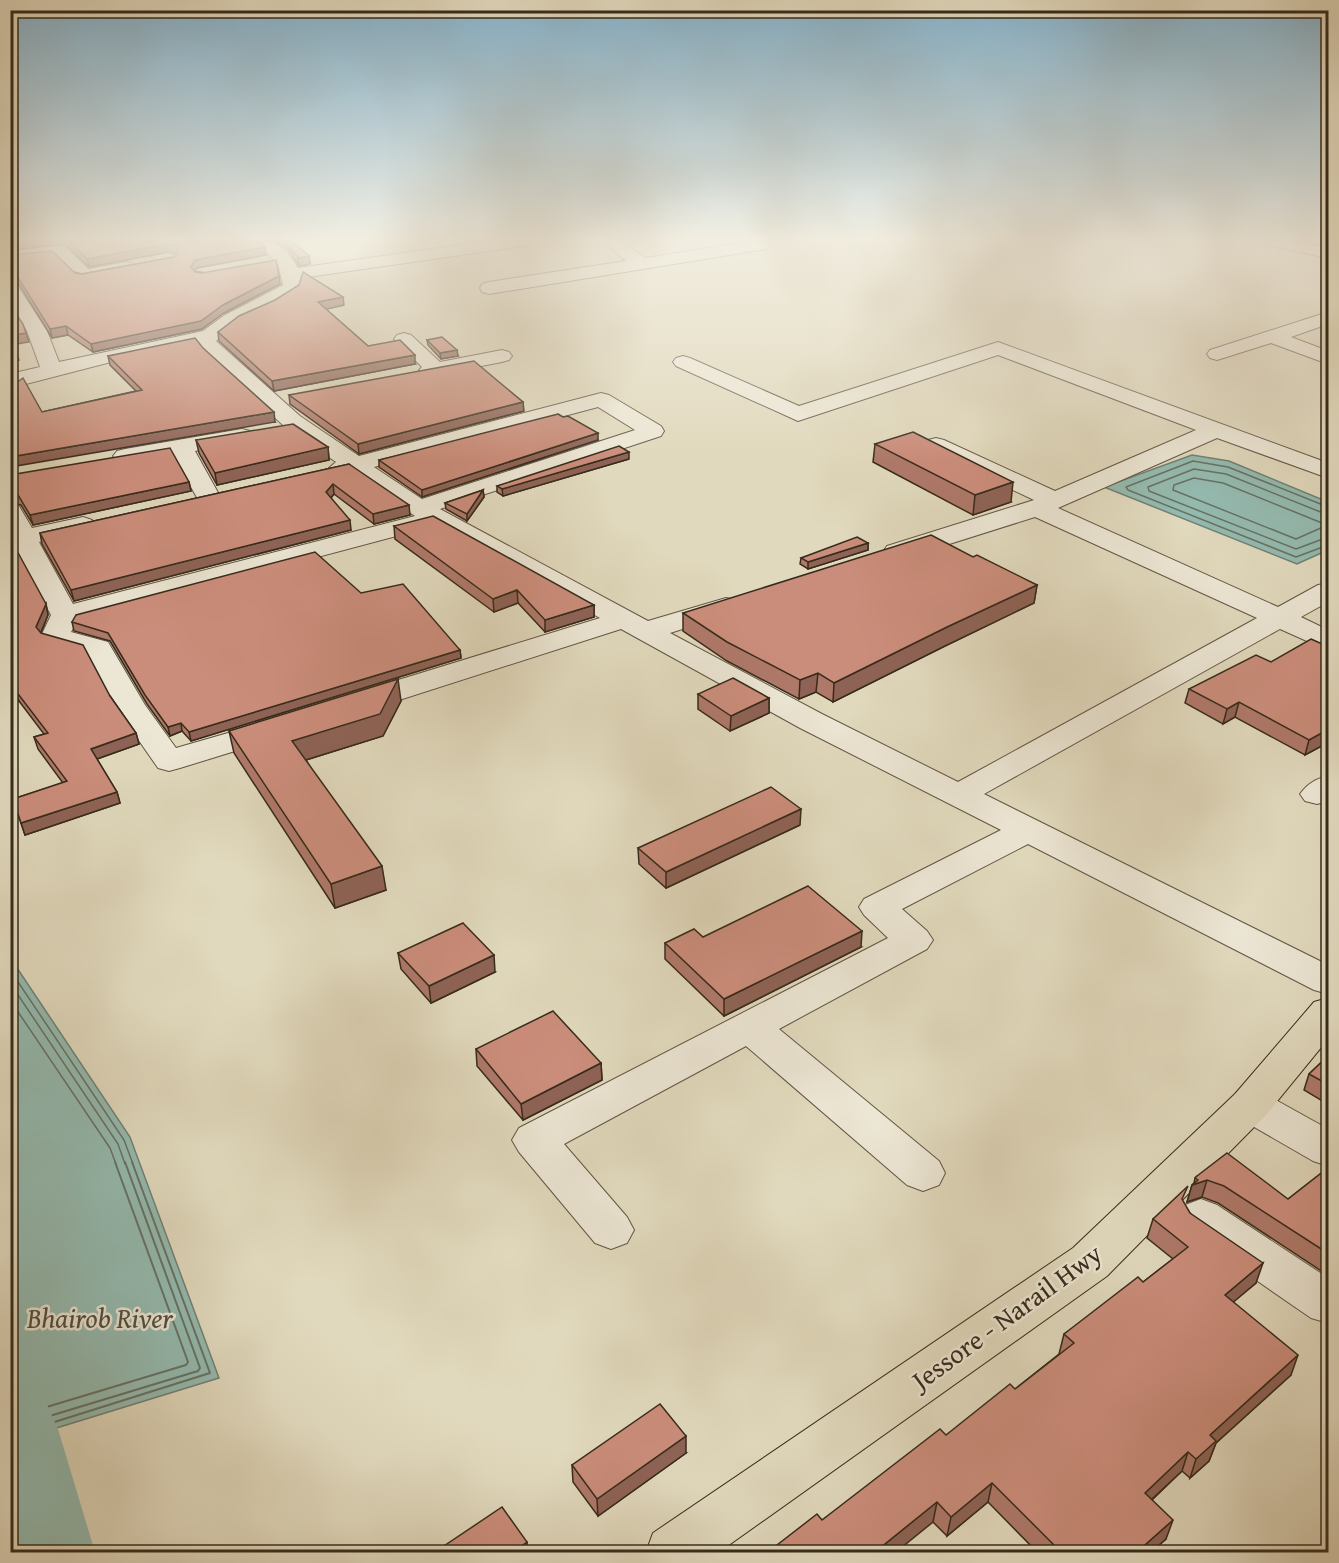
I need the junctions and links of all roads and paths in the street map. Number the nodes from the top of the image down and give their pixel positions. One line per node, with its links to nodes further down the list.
1 (26, 314): 11 (street)
2 (243, 314): 4 (street)
3 (1329, 318): 5 (street)
4 (210, 336): 14 (street); 15 (street)
5 (1271, 336): 7 (street); 9 (street)
6 (404, 339): 12 (street)
7 (1217, 354)
8 (502, 356): 12 (street)
9 (1329, 358)
10 (683, 362): 16 (street)
11 (51, 367)
12 (436, 369): 13 (street)
13 (414, 373)
14 (12, 382)
15 (300, 426): 19 (street); 20 (street)
16 (1215, 430): 21 (street); 24 (street)
17 (913, 434): 24 (street)
18 (183, 451): 23 (street)
19 (103, 460)
20 (356, 464): 22 (street); 26 (street); 26 (street)
21 (1329, 471)
22 (322, 472)
23 (208, 498)
24 (1046, 504): 29 (street); 33 (street)
25 (10, 512): 28 (street)
26 (428, 513): 32 (street); 35 (street)
27 (105, 520): 28 (street)
28 (24, 538): 32 (street)
29 (869, 561)
30 (1329, 591): 33 (street)
31 (746, 600): 35 (street)
32 (65, 615): 38 (street)
33 (1280, 618): 36 (street); 39 (street)
34 (616, 622): 37 (street)
35 (646, 631): 39 (street)
36 (1329, 640)
37 (329, 711)
38 (295, 722)
39 (958, 795): 40 (street)
40 (1028, 830): 41 (street); 43 (street)
41 (1329, 981)
42 (1329, 1012): 44 (highway, Jessore - Narail Hwy)
43 (749, 1026): 46 (street); 48 (street)
44 (1250, 1105): 45 (street); 50 (highway, Jessore - Narail Hwy)
45 (1329, 1149)
46 (923, 1173)
47 (1201, 1218): 49 (street)
48 (611, 1230)
49 (1329, 1303)
50 (673, 1552)

